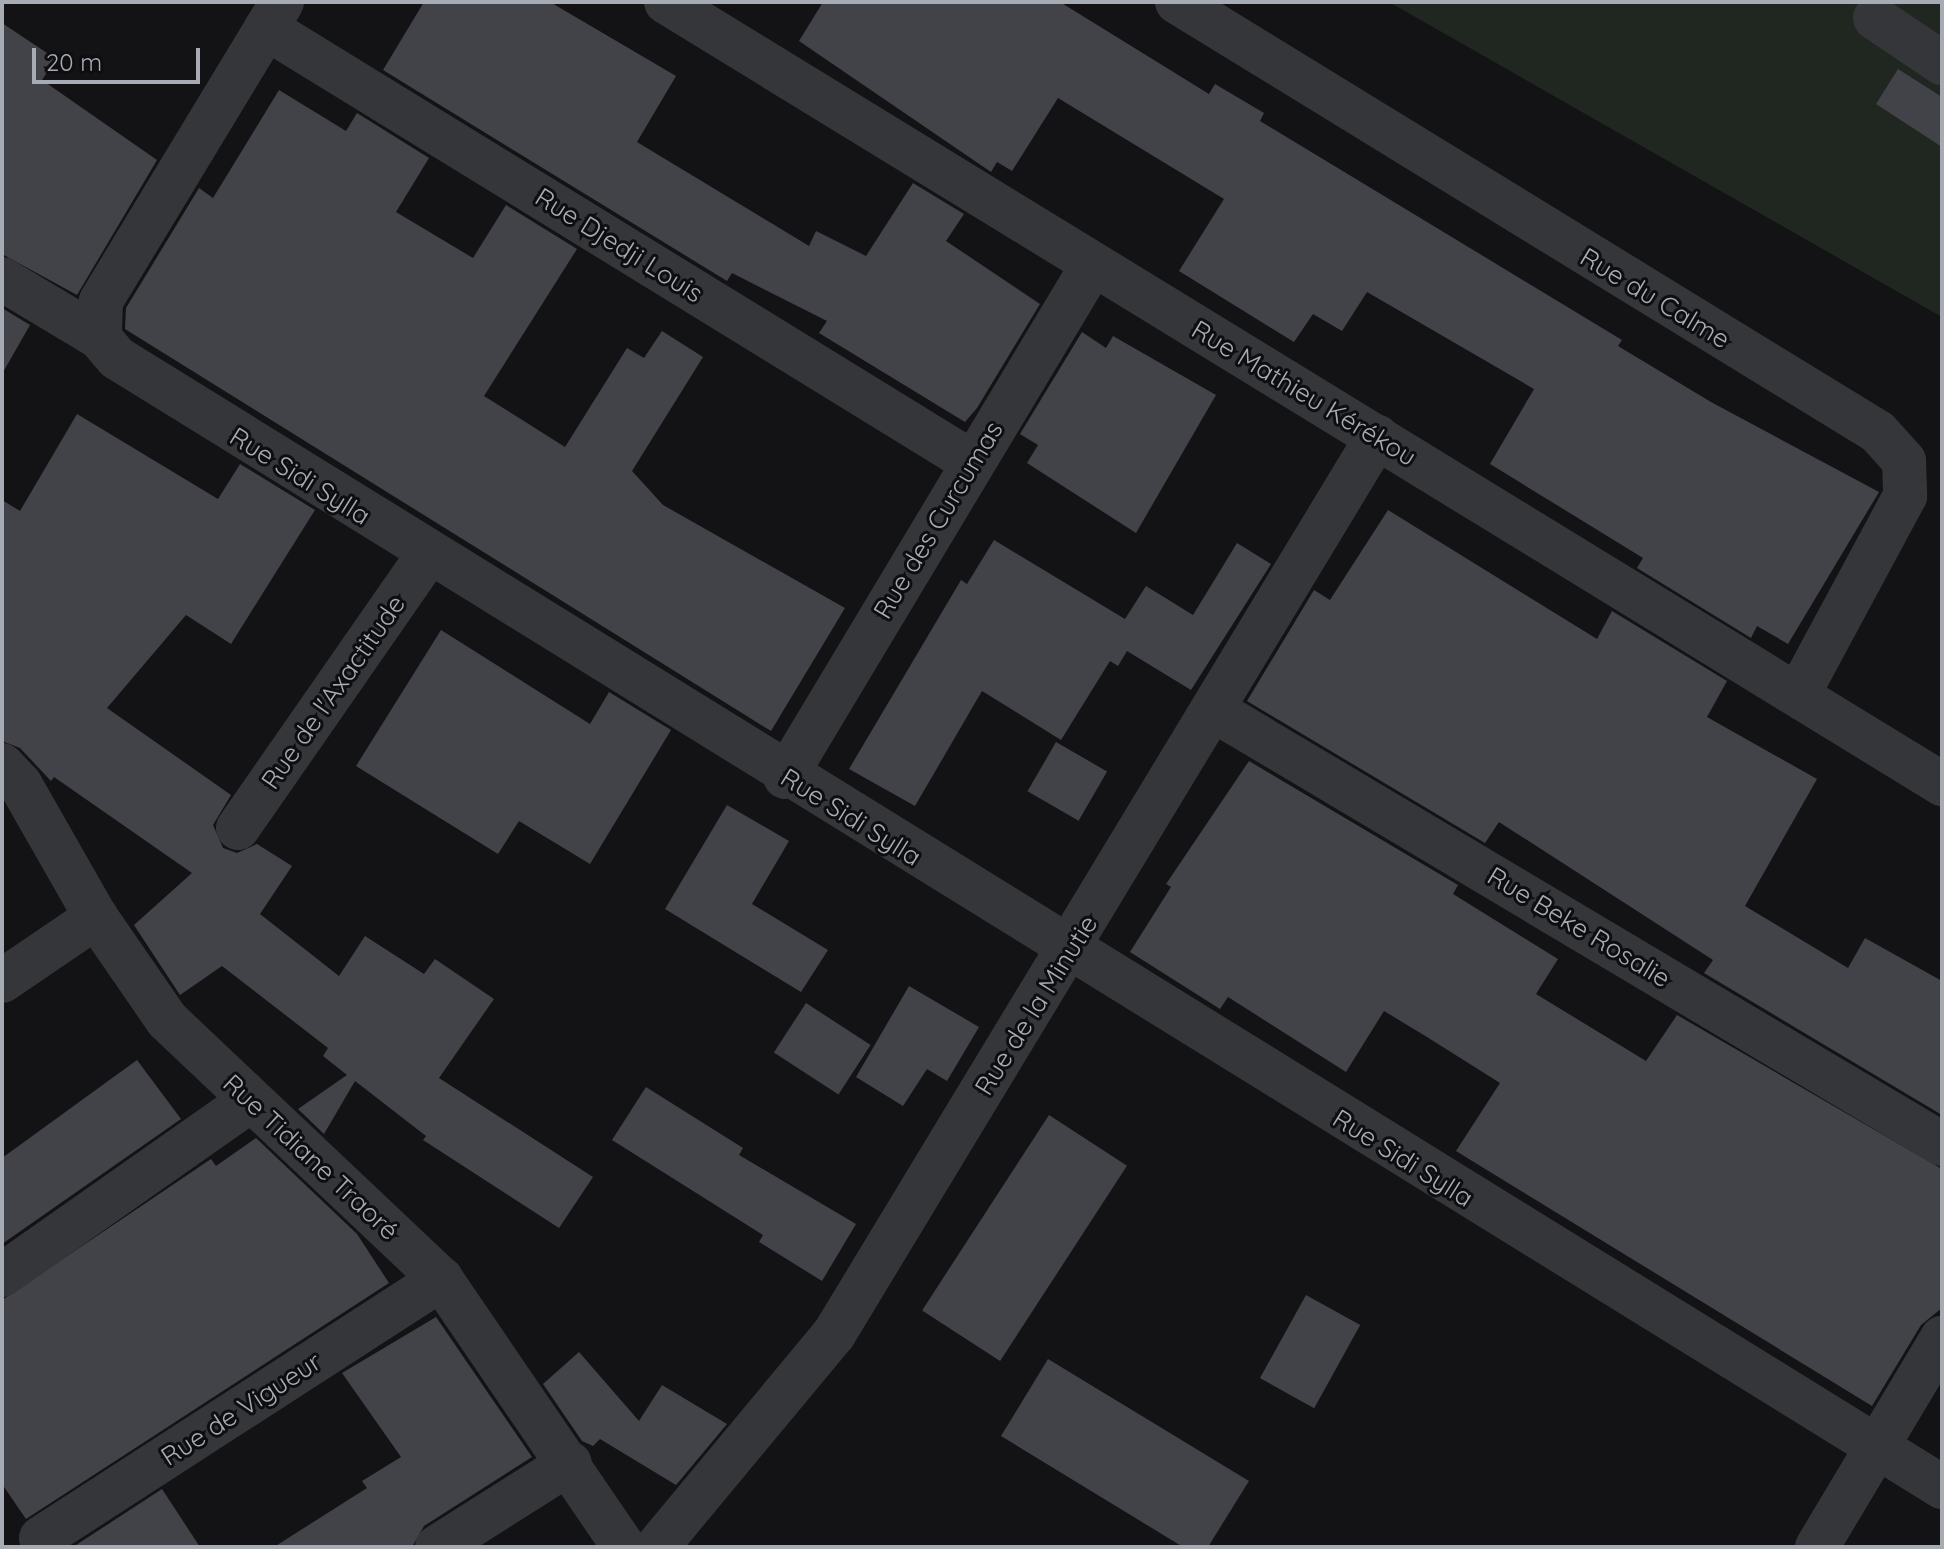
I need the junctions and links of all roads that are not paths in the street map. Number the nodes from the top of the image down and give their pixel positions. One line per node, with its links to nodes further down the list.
1 (666, 2): 6 (street, Rue Mathieu Kérékou)
2 (1177, 2): 12 (street, Rue du Calme)
3 (274, 15): 8 (street); 10 (street, Rue Djedji Louis)
4 (1875, 18): 5 (street)
5 (1942, 63)
6 (1093, 264): 9 (street, Rue Mathieu Kérékou); 10 (street, Rue des Curcumas)
7 (2, 279): 8 (street, Rue Sidi Sylla)
8 (100, 338): 11 (street, Rue Sidi Sylla)
9 (1377, 437): 12 (street, Rue Mathieu Kérékou); 13 (street, Rue de la Minutie)
10 (972, 462): 15 (street, Rue des Curcumas)
11 (428, 555): 15 (street, Rue Sidi Sylla); 17 (street, Rue de l'Axactitude)
12 (1798, 695): 16 (street, Rue Mathieu Kérékou)
13 (1215, 711): 19 (street, Rue de la Minutie); 22 (street, Rue Beke Rosalie)
14 (2, 765): 18 (street, Rue Tidiane Traoré)
15 (785, 777): 19 (street, Rue Sidi Sylla)
16 (1942, 784)
17 (238, 828)
18 (96, 917): 20 (street); 21 (street, Rue Tidiane Traoré)
19 (1069, 952): 26 (street, Rue Sidi Sylla); 32 (street, Rue de la Minutie)
20 (2, 981)
21 (250, 1101): 23 (street); 24 (street, Rue Tidiane Traoré)
22 (1942, 1144)
23 (2, 1275)
24 (441, 1279): 27 (street, Rue Tidiane Traoré); 29 (street, Rue de Vigueur)
25 (1942, 1338): 26 (street)
26 (1876, 1450): 28 (street, Rue Sidi Sylla); 33 (street)
27 (570, 1463): 30 (street); 31 (street, Rue Tidiane Traoré)
28 (1942, 1487)
29 (41, 1538)
30 (437, 1547)
31 (624, 1547)
32 (657, 1547)
33 (1817, 1547)

